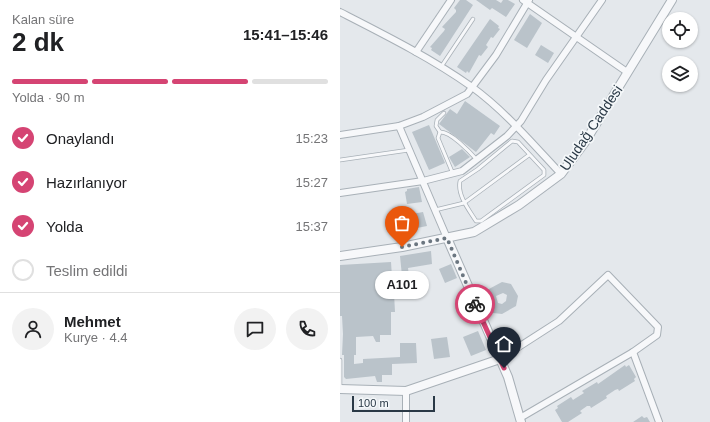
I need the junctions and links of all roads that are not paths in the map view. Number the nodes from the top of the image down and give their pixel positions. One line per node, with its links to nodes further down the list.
1 (452, 0): 8 (street)
2 (602, 0): 7 (street)
3 (672, 0): 10 (street, Uludağ Caddesi)
4 (526, 1): 7 (street); 11 (street)
5 (340, 12): 8 (street)
6 (473, 19): 9 (lane)
7 (576, 36): 10 (street); 14 (street)
8 (416, 52): 9 (street)
9 (441, 68): 11 (street)
10 (627, 72): 22 (street, Uludağ Caddesi)
11 (472, 87): 13 (street); 14 (street)
12 (444, 113): 15 (lane)
13 (399, 126): 16 (street); 17 (street)
14 (516, 126): 20 (street); 22 (street)
15 (440, 132): 20 (lane); 21 (lane)
16 (340, 135)
17 (409, 150): 19 (lane); 23 (street)
18 (529, 154): 25 (lane); 25 (lane); 25 (lane)
19 (340, 160)
20 (477, 160): 21 (street)
21 (453, 174): 23 (street)
22 (562, 174): 27 (street, Uludağ Caddesi)
23 (423, 181): 24 (street); 26 (street)
24 (340, 193)
25 (464, 202): 26 (lane)
26 (435, 210): 27 (street)
27 (447, 238): 28 (street, Uludağ Caddesi); 30 (street)
28 (340, 256)
29 (633, 352): 30 (street); 34 (street); 36 (street)
30 (500, 359): 33 (street); 34 (street)
31 (340, 360): 32 (lane)
32 (340, 389): 33 (street)
33 (406, 391): 35 (street)
34 (520, 420)
35 (406, 422)
36 (659, 422)

